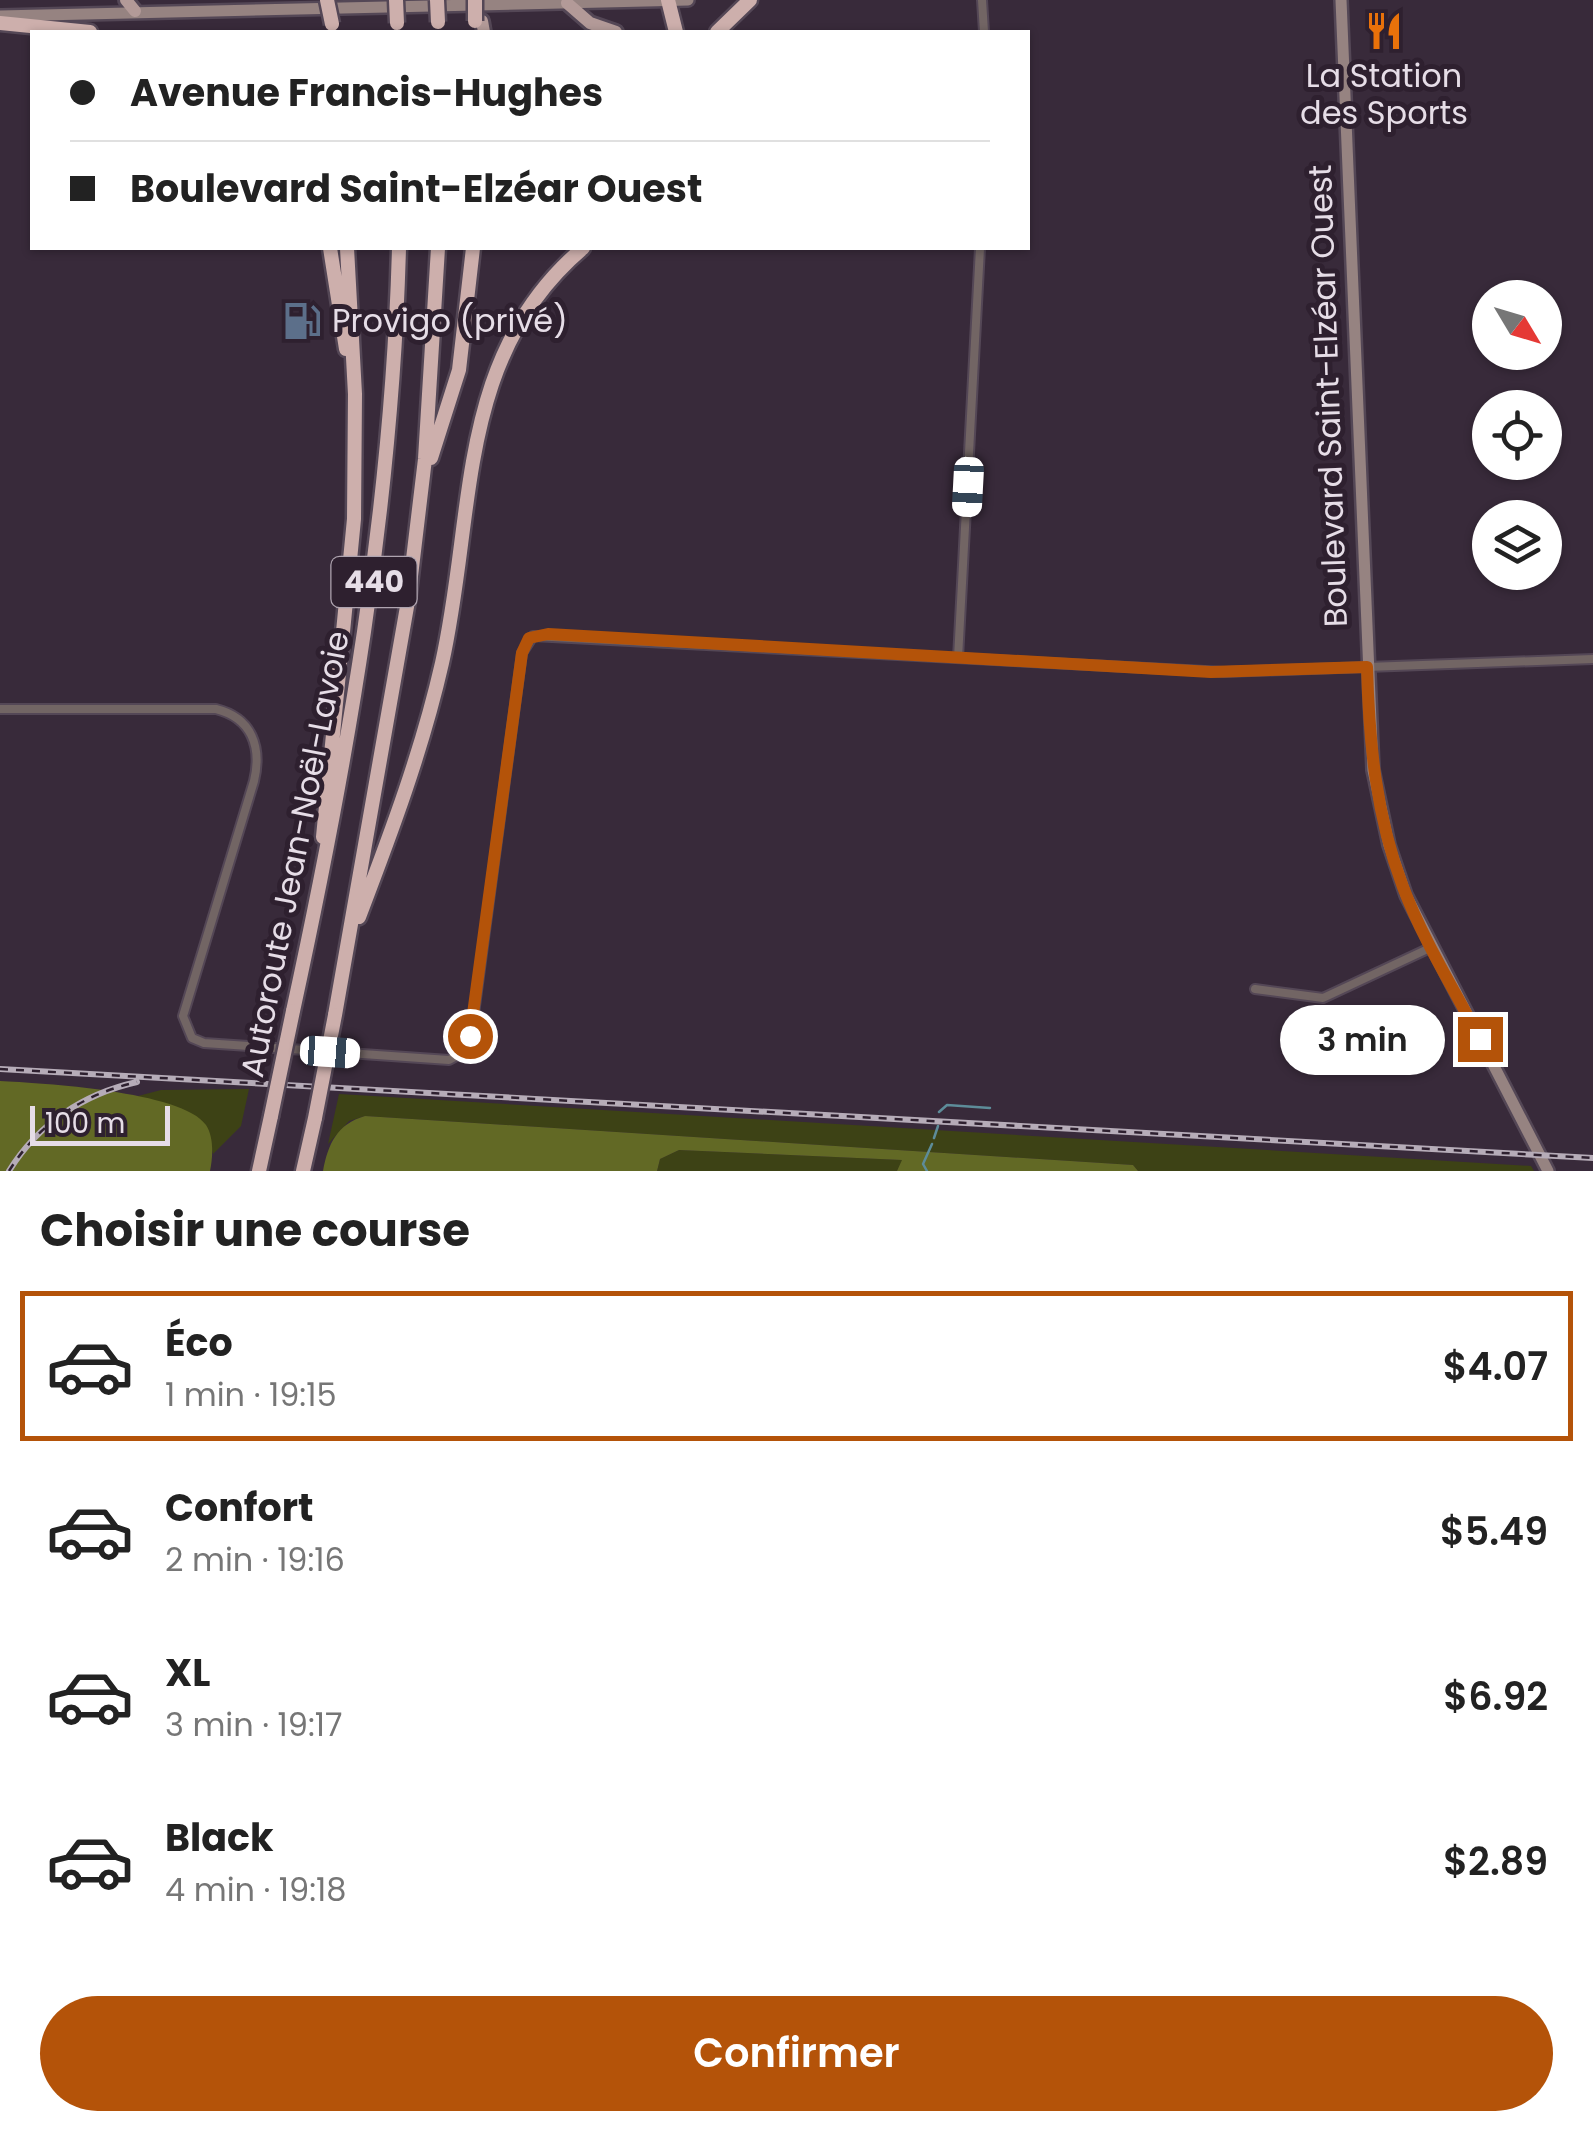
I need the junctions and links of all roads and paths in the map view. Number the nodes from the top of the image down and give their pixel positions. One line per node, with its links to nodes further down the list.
1 (328, 0): 15 (highway, bridge)
2 (396, 0): 16 (highway, bridge)
3 (437, 0): 13 (highway, bridge)
4 (475, 0): 14 (highway, bridge)
5 (668, 0): 6 (street); 10 (street); 19 (highway)
6 (688, 0)
7 (750, 0): 20 (highway)
8 (982, 0): 21 (street)
9 (1341, 0): 33 (street, Boulevard Saint-Elzéar Ouest)
10 (567, 2): 11 (street); 18 (main road)
11 (130, 6): 12 (street)
12 (0, 20): 17 (highway)
13 (438, 27)
14 (479, 27)
15 (332, 28)
16 (397, 28)
17 (75, 30)
18 (610, 30)
19 (676, 30)
20 (719, 30)
21 (984, 30)
22 (330, 250): 29 (highway)
23 (347, 250): 29 (highway)
24 (400, 250): 35 (highway, Autoroute Jean-Noël-Lavoie / 440)
25 (438, 250): 30 (highway, Autoroute Jean-Noël-Lavoie / 440)
26 (473, 250): 30 (highway)
27 (581, 250): 37 (highway)
28 (980, 250): 31 (street)
29 (356, 409): 35 (highway)
30 (422, 487): 37 (highway, Autoroute Jean-Noël-Lavoie / 440)
31 (958, 658): 33 (street); 34 (street)
32 (1593, 659): 33 (street)
33 (1367, 667): 36 (street, Boulevard Saint-Elzéar Ouest)
34 (0, 709)
35 (314, 912): 39 (highway, Autoroute Jean-Noël-Lavoie / 440, bridge)
36 (1432, 946): 38 (street); 41 (street, Boulevard Saint-Elzéar Ouest)
37 (346, 950): 40 (highway, Autoroute Jean-Noël-Lavoie / 440, bridge)
38 (1255, 990)
39 (259, 1171)
40 (303, 1171)
41 (1548, 1171)

